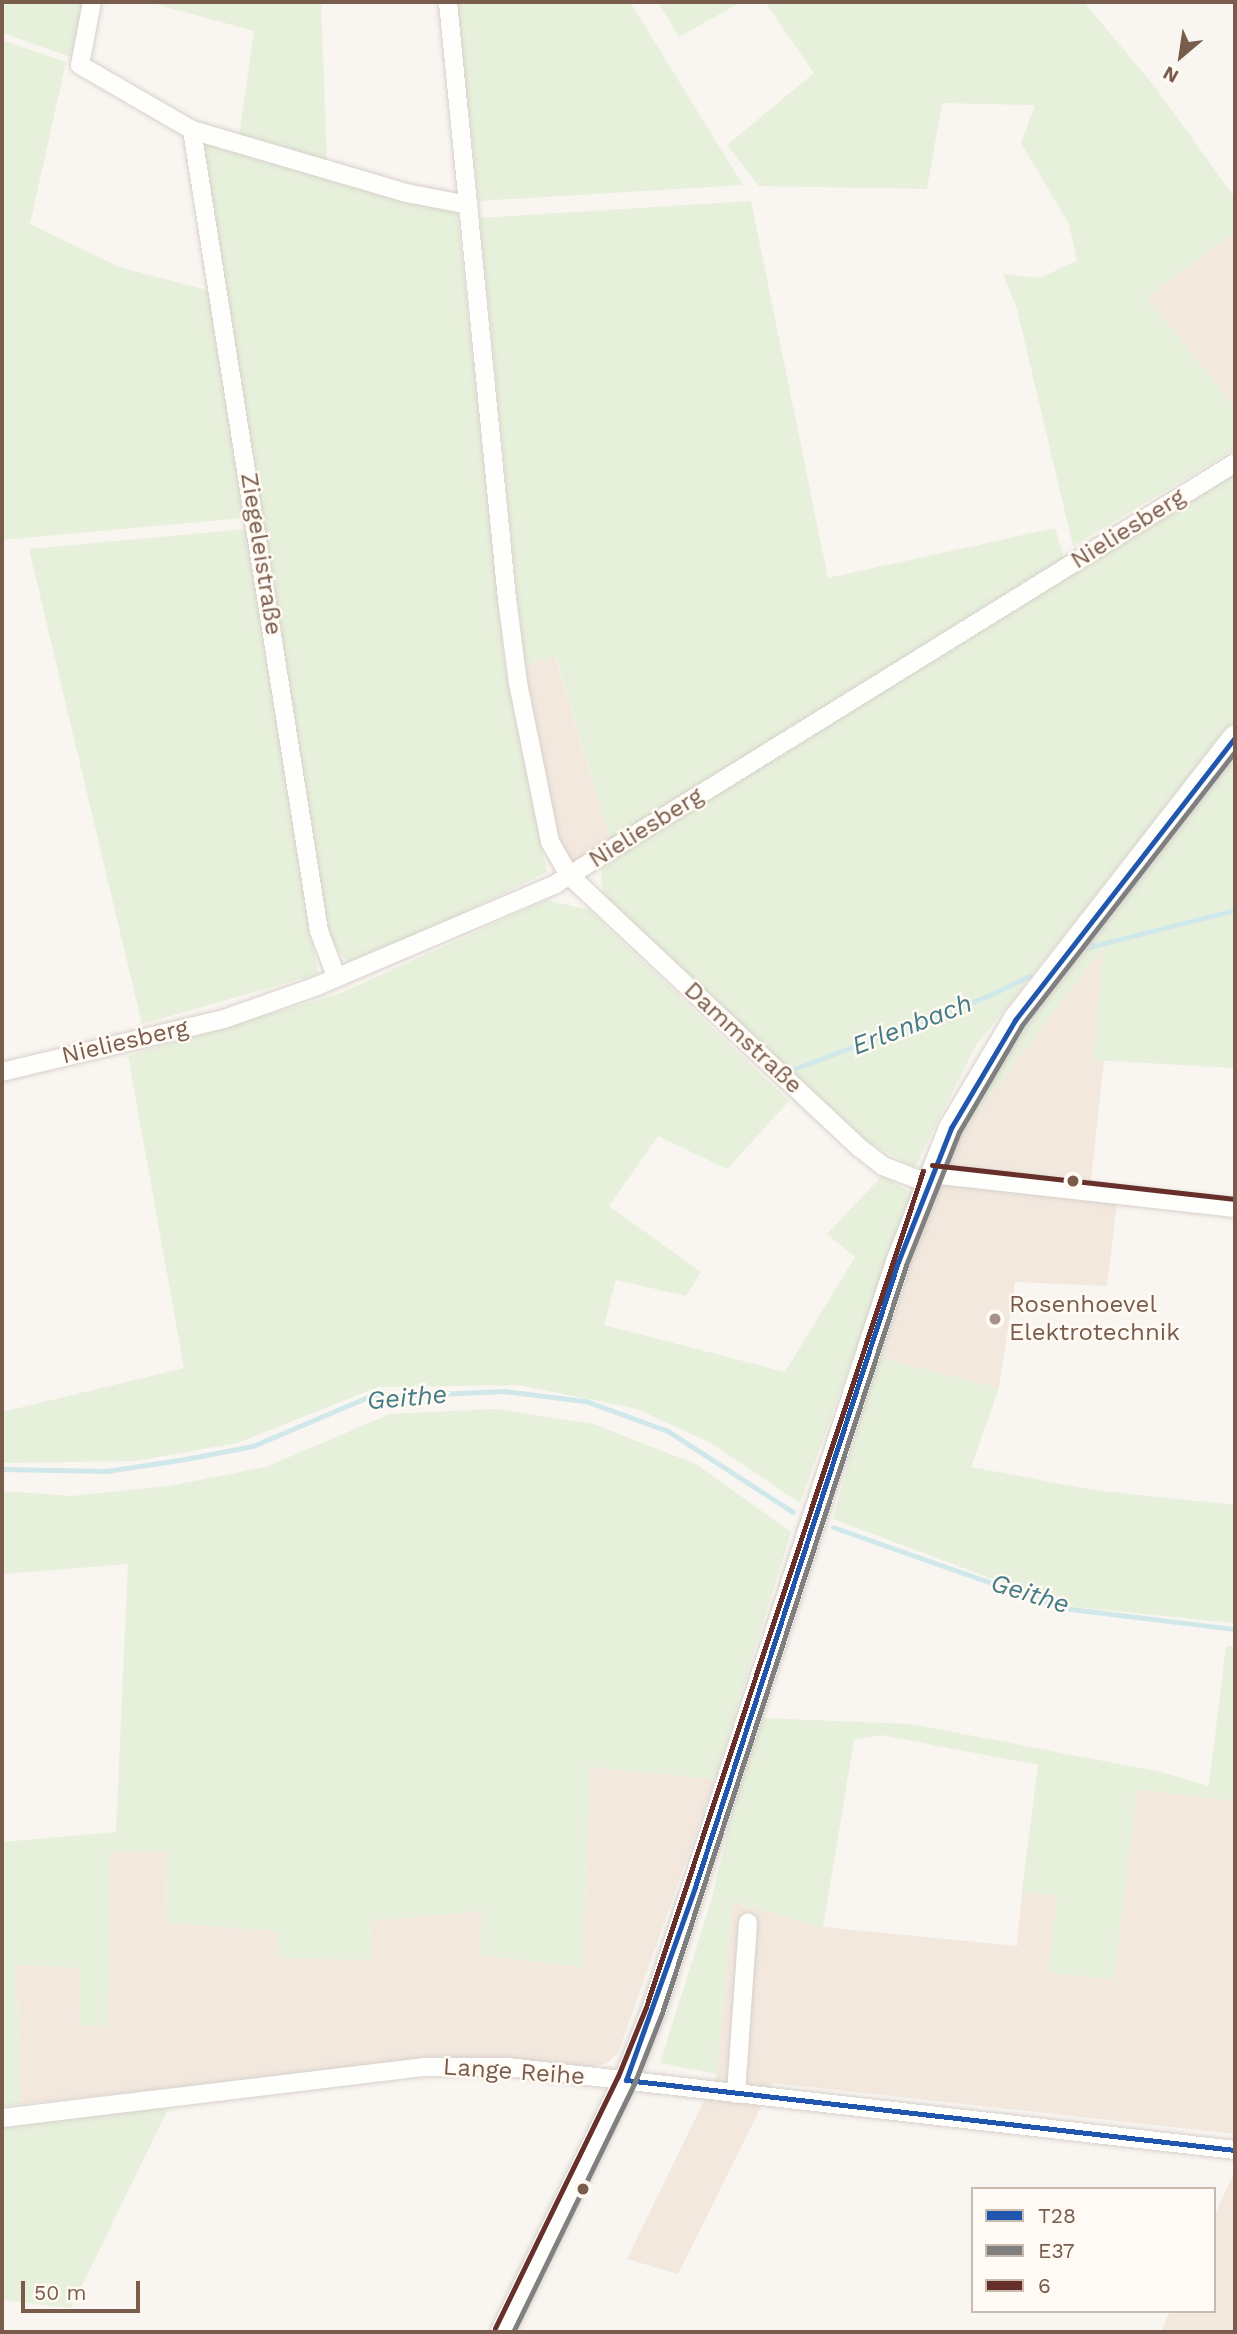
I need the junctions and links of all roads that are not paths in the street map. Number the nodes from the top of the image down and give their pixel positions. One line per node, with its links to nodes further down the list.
1 (92, 2): 3 (street)
2 (449, 2): 4 (street)
3 (192, 130): 4 (street); 8 (street, Ziegeleistraße)
4 (468, 205): 7 (street)
5 (1235, 463): 7 (street, Nieliesberg)
6 (1235, 737): 10 (street)
7 (570, 876): 8 (street, Nieliesberg); 10 (street, Dammstraße)
8 (336, 976): 9 (street, Nieliesberg)
9 (2, 1072)
10 (929, 1179): 11 (street, Dammstraße); 13 (street)
11 (1235, 1208)
12 (748, 1922): 14 (street)
13 (626, 2080): 14 (street, Lange Reihe); 15 (street, Lange Reihe); 17 (street)
14 (736, 2094): 16 (street, Lange Reihe)
15 (2, 2118)
16 (1235, 2150)
17 (503, 2332)

